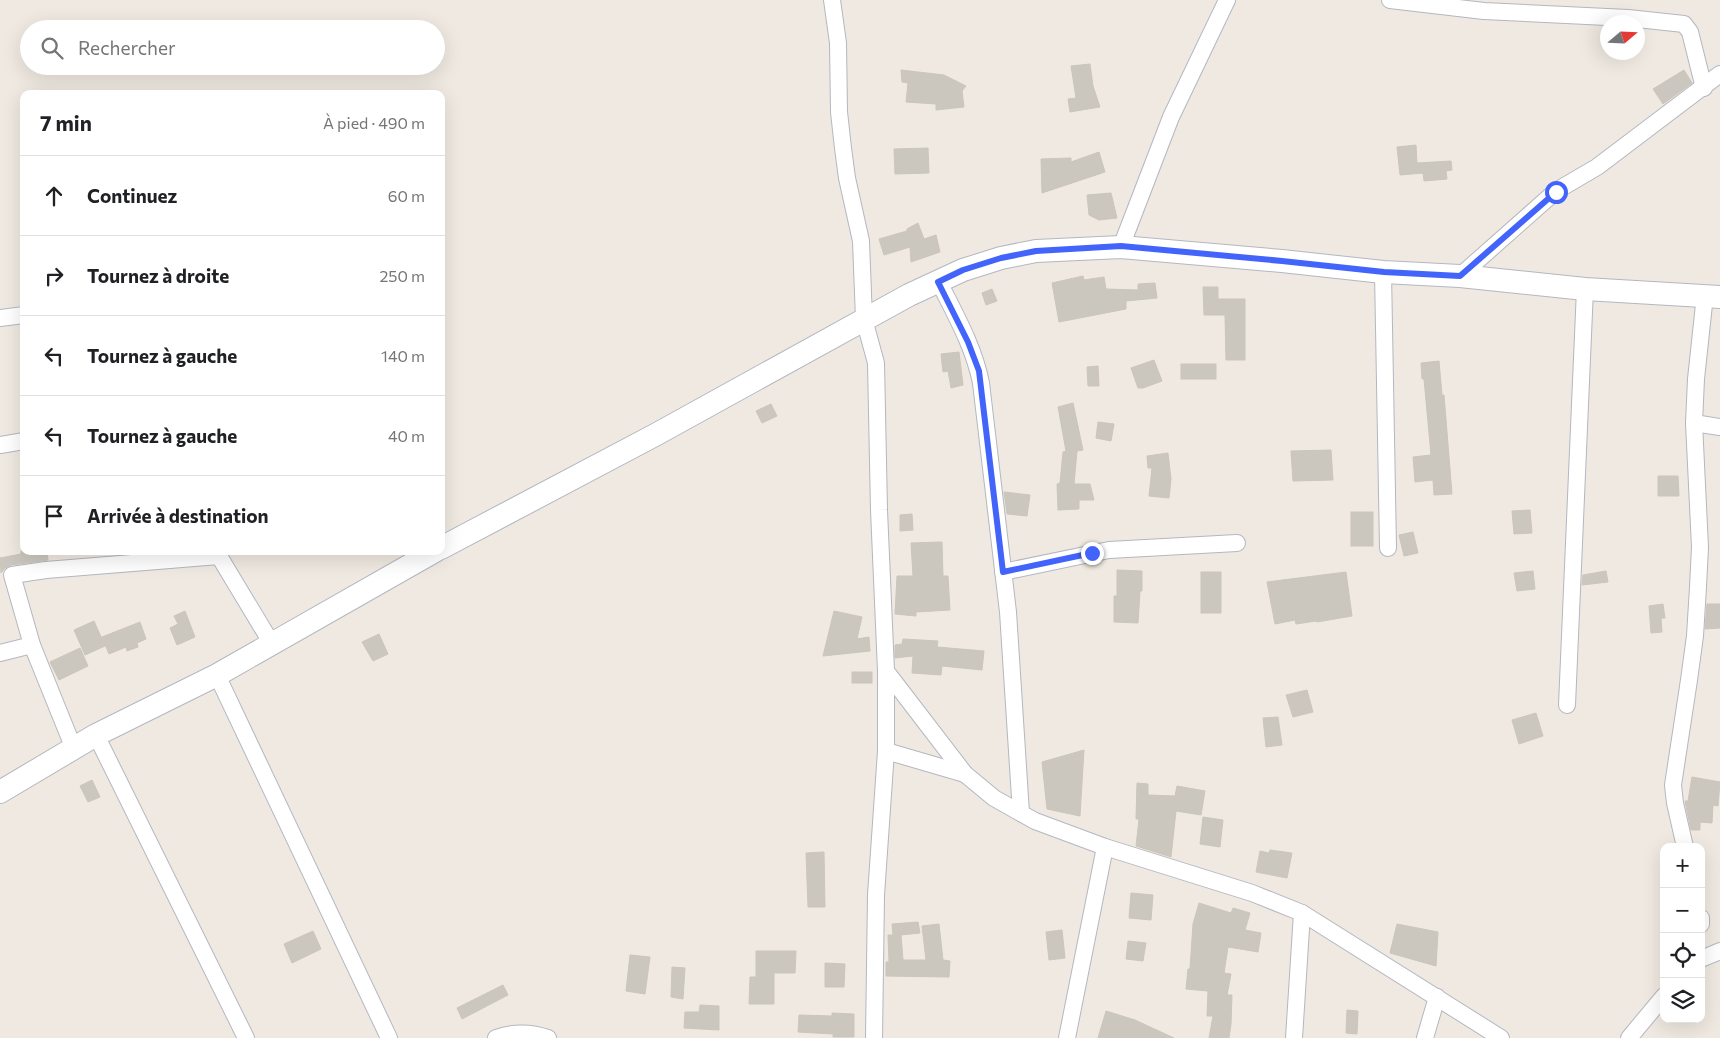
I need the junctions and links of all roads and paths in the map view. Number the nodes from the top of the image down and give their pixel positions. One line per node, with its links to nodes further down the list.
1 (832, 0): 15 (street)
2 (1228, 0): 7 (street)
3 (1390, 0): 4 (street)
4 (1486, 5): 6 (street)
5 (1720, 74): 6 (street)
6 (1704, 88): 9 (street)
7 (1121, 246): 8 (main road); 10 (main road)
8 (1384, 272): 9 (main road); 22 (street)
9 (1460, 276): 11 (main road)
10 (938, 282): 15 (main road); 26 (street)
11 (1585, 289): 12 (main road); 33 (street)
12 (1712, 296): 16 (street)
13 (20, 316): 14 (street)
14 (0, 318)
15 (864, 319): 21 (main road); 31 (street)
16 (1694, 423): 17 (street); 40 (street)
17 (1720, 427)
18 (20, 442): 19 (street)
19 (0, 445)
20 (1237, 543): 26 (street)
21 (445, 546)
22 (1388, 548)
23 (207, 555): 27 (street)
24 (219, 555): 28 (street)
25 (428, 555): 28 (main road)
26 (1003, 572): 39 (street)
27 (6, 576): 29 (street)
28 (272, 644): 32 (main road)
29 (32, 645): 30 (street); 35 (street)
30 (0, 653)
31 (886, 671): 36 (street); 37 (street)
32 (217, 675): 34 (main road); 49 (street)
33 (1567, 704)
34 (96, 735): 35 (main road); 48 (street)
35 (74, 748): 38 (main road)
36 (886, 750): 37 (street); 52 (street)
37 (965, 774): 39 (street)
38 (0, 792)
39 (1021, 814): 41 (street)
40 (1684, 843)
41 (1105, 847): 42 (street); 53 (street)
42 (1302, 913): 45 (street); 54 (street)
43 (1720, 951): 44 (street)
44 (1705, 957)
45 (1437, 997): 55 (street); 56 (street)
46 (1660, 1001): 57 (street)
47 (513, 1036): 50 (street); 51 (street)
48 (246, 1038)
49 (389, 1038)
50 (496, 1038)
51 (548, 1038)
52 (874, 1038)
53 (1067, 1038)
54 (1294, 1038)
55 (1425, 1038)
56 (1501, 1038)
57 (1630, 1038)

